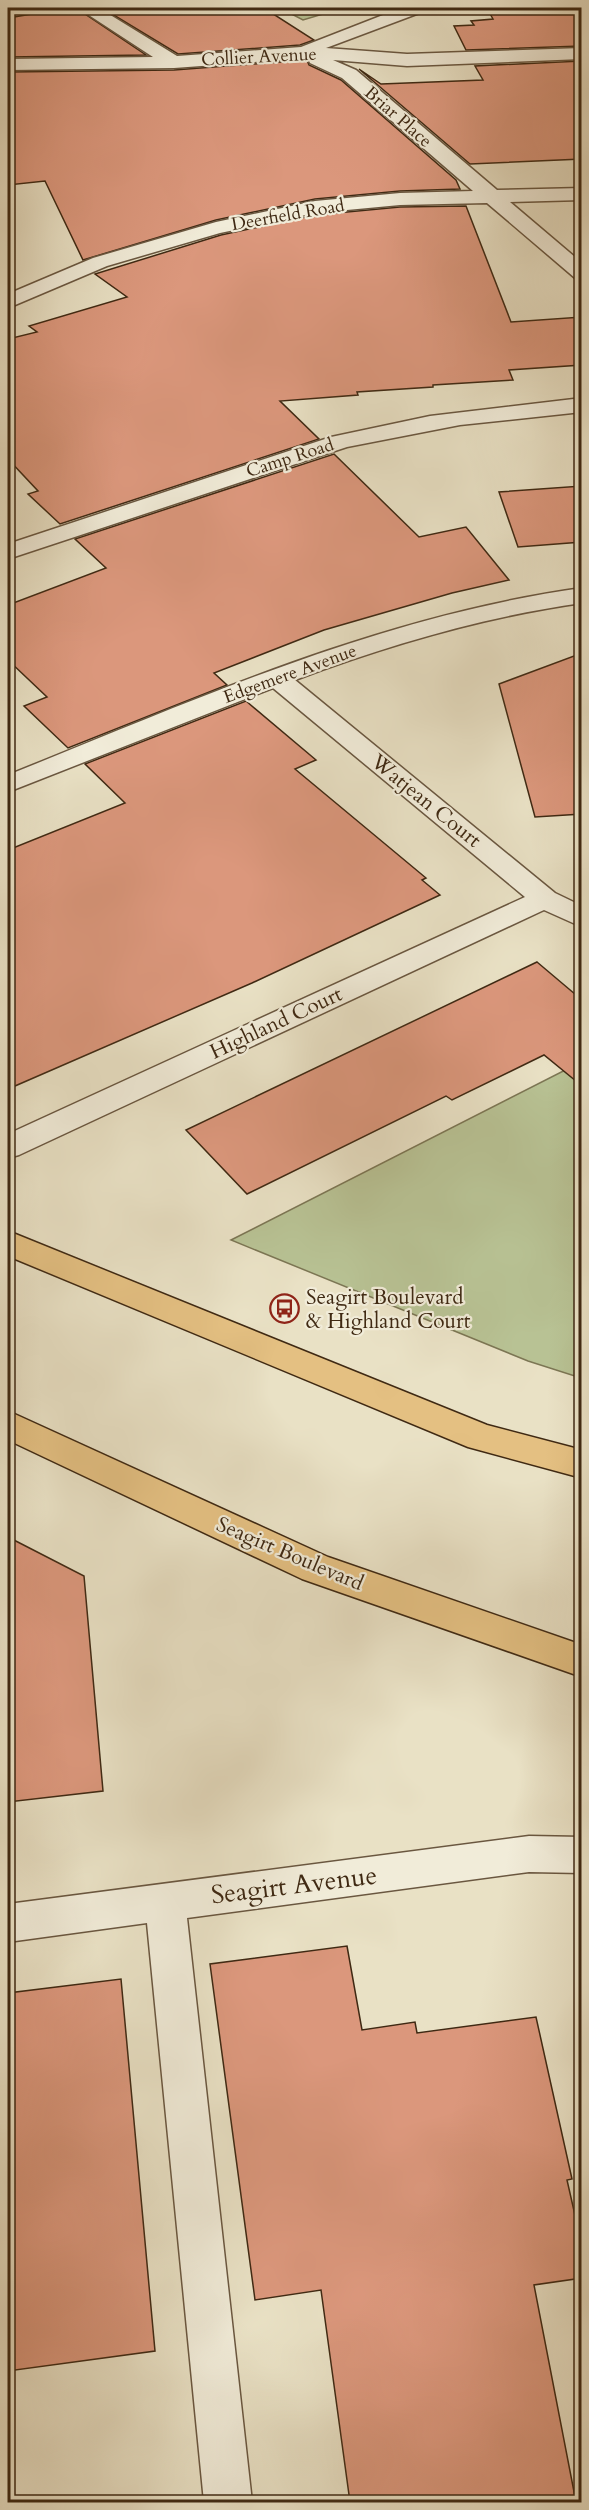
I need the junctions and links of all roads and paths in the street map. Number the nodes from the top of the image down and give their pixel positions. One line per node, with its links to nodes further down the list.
1 (87, 8): 5 (street)
2 (416, 8): 3 (street)
3 (301, 52): 4 (street, Collier Avenue); 5 (street, Collier Avenue); 8 (street, Briar Place)
4 (582, 53)
5 (174, 62): 6 (street, Collier Avenue)
6 (8, 65)
7 (582, 194): 8 (street, Deerfield Road)
8 (492, 197): 9 (street, Briar Place); 10 (street, Deerfield Road)
9 (582, 274)
10 (8, 302)
11 (582, 405): 12 (street, Camp Road)
12 (8, 552)
13 (582, 595): 14 (street, Edgemere Avenue)
14 (275, 677): 15 (street, Edgemere Avenue); 16 (street, Watjean Court)
15 (8, 784)
16 (545, 899): 17 (street, Watjean Court); 18 (street, Highland Court)
17 (582, 918)
18 (8, 1147)
19 (8, 1243): 21 (main road)
20 (8, 1425): 22 (main road, Seagirt Boulevard)
21 (582, 1464)
22 (582, 1661)
23 (582, 1855): 24 (street, Seagirt Avenue)
24 (165, 1901): 25 (street, Seagirt Avenue); 26 (street)
25 (8, 1923)
26 (228, 2502)

